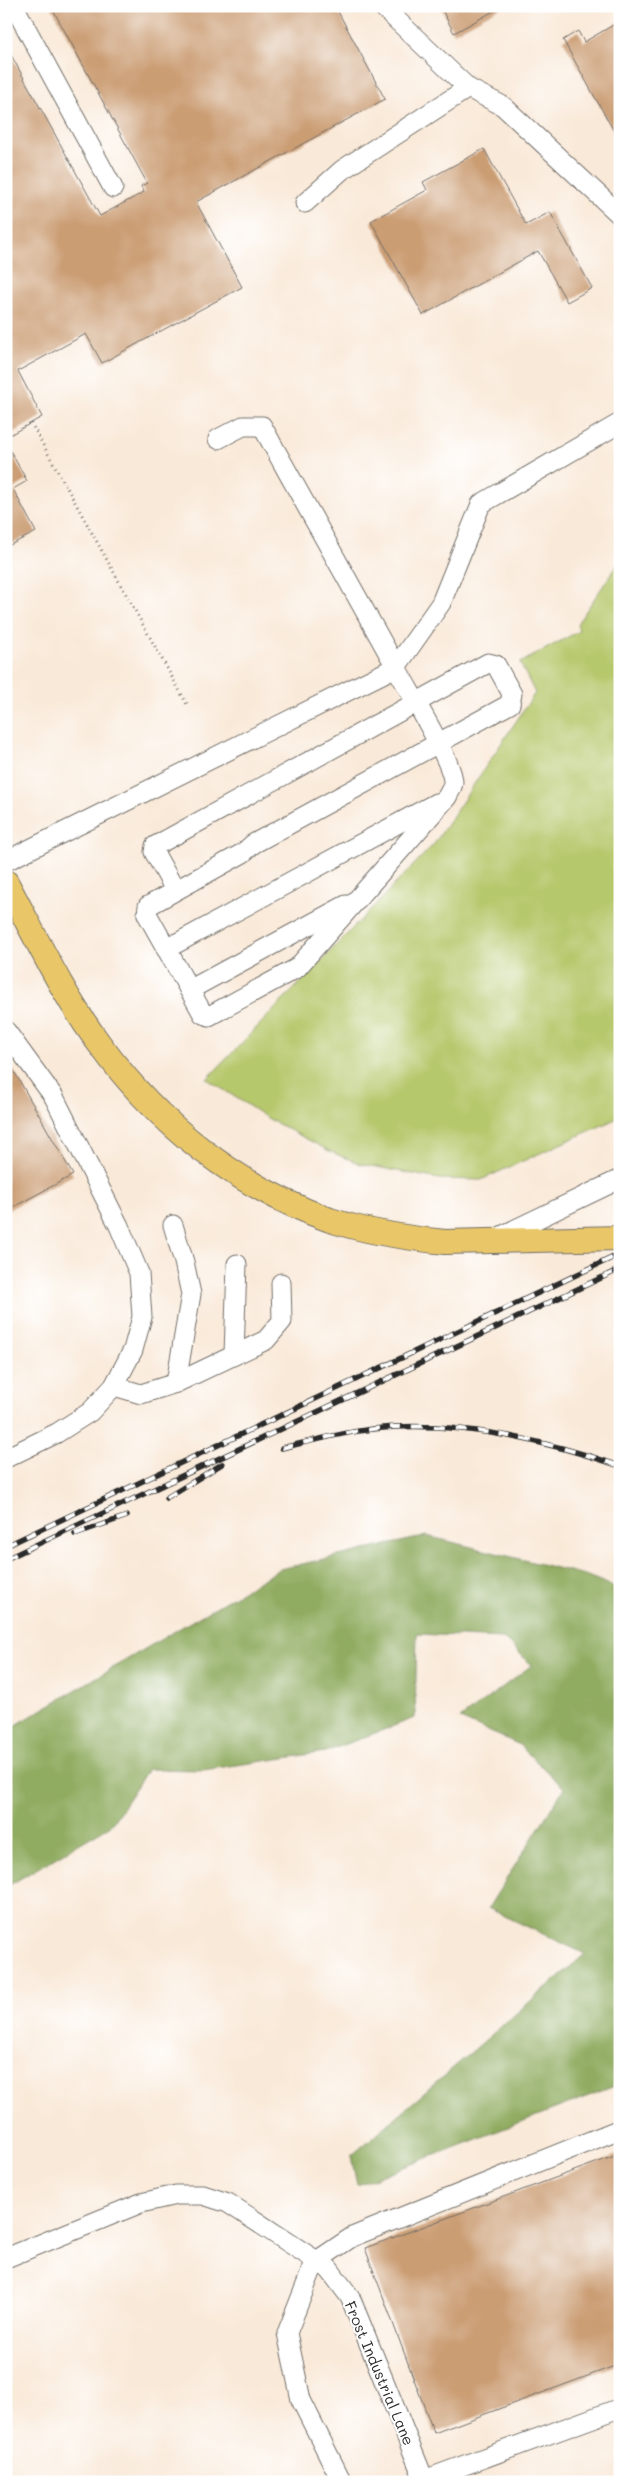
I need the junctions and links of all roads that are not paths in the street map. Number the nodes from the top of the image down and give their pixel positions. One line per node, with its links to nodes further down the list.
1 (14, 6): 4 (street)
2 (382, 6): 3 (street)
3 (468, 88): 5 (street); 6 (street)
4 (113, 188)
5 (306, 203)
6 (620, 216)
7 (620, 423): 9 (street)
8 (218, 439): 9 (street)
9 (396, 667): 10 (street); 13 (street)
10 (415, 703): 11 (street); 11 (street); 15 (street)
11 (438, 744): 12 (street); 15 (street)
12 (447, 797): 16 (street); 17 (street)
13 (6, 861)
14 (6, 882): 23 (main road)
15 (175, 890): 17 (street)
16 (358, 898): 18 (street); 18 (street)
17 (166, 948): 18 (street)
18 (189, 990)
19 (6, 1031): 28 (street)
20 (620, 1179): 23 (street)
21 (173, 1225): 27 (street)
22 (620, 1238): 23 (main road)
23 (492, 1241)
24 (237, 1264): 26 (street)
25 (281, 1283): 26 (street)
26 (234, 1355): 27 (street)
27 (176, 1383): 28 (street)
28 (114, 1386): 29 (street)
29 (6, 1458)
30 (620, 2129): 32 (street)
31 (6, 2258): 32 (street, Frost Industrial Lane)
32 (315, 2262): 34 (street, Frost Industrial Lane); 35 (street)
33 (620, 2408): 34 (street)
34 (425, 2481)
35 (342, 2482)

